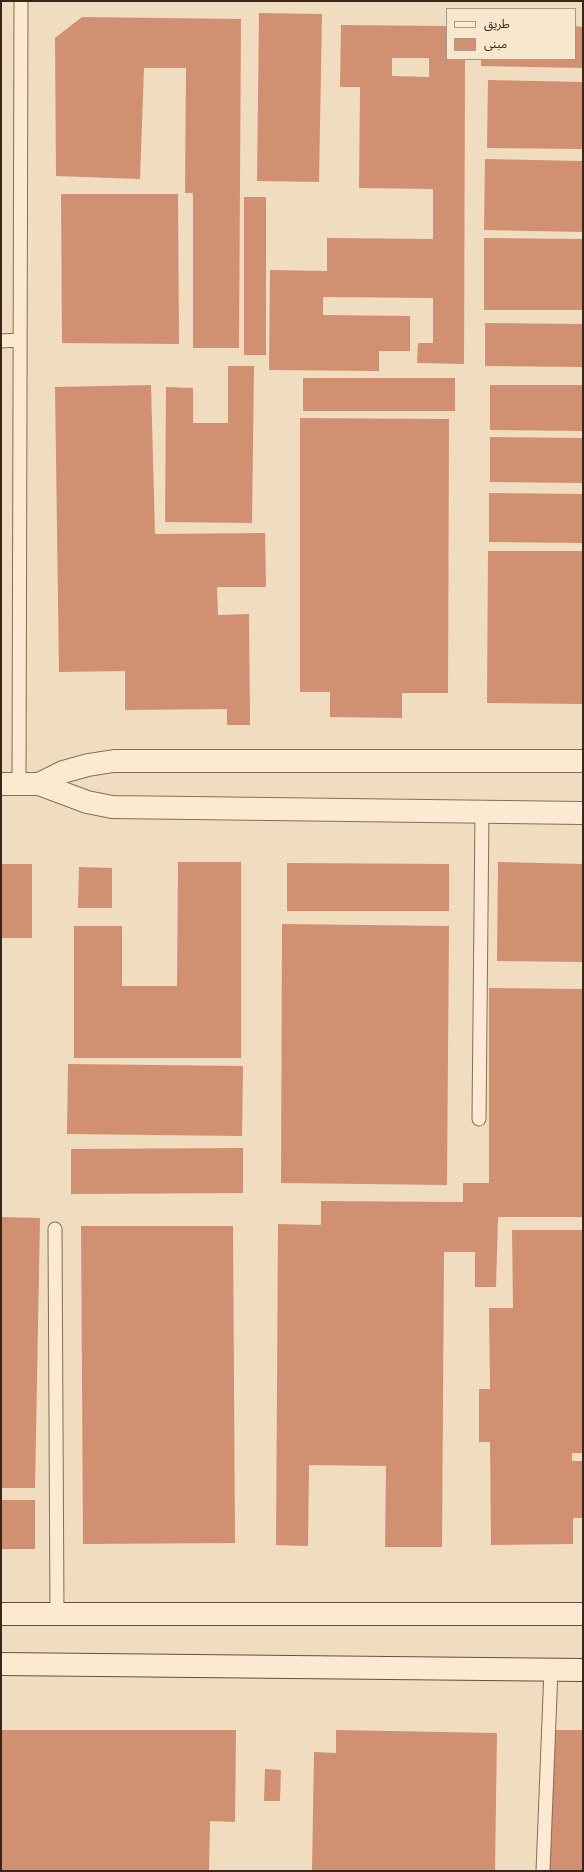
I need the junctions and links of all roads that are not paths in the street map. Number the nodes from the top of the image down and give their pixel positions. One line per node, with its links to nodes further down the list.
1 (21, 1): 2 (lane)
2 (19, 340): 3 (lane); 5 (lane)
3 (1, 341)
4 (583, 761): 5 (main road)
5 (20, 784): 6 (main road)
6 (482, 811): 7 (main road); 8 (lane)
7 (583, 813)
8 (479, 1119)
9 (55, 1229): 11 (lane)
10 (1, 1614): 11 (main road)
11 (57, 1614): 12 (main road)
12 (583, 1614)
13 (2, 1665): 14 (main road)
14 (551, 1670): 15 (main road); 16 (lane)
15 (583, 1670)
16 (543, 1871)

